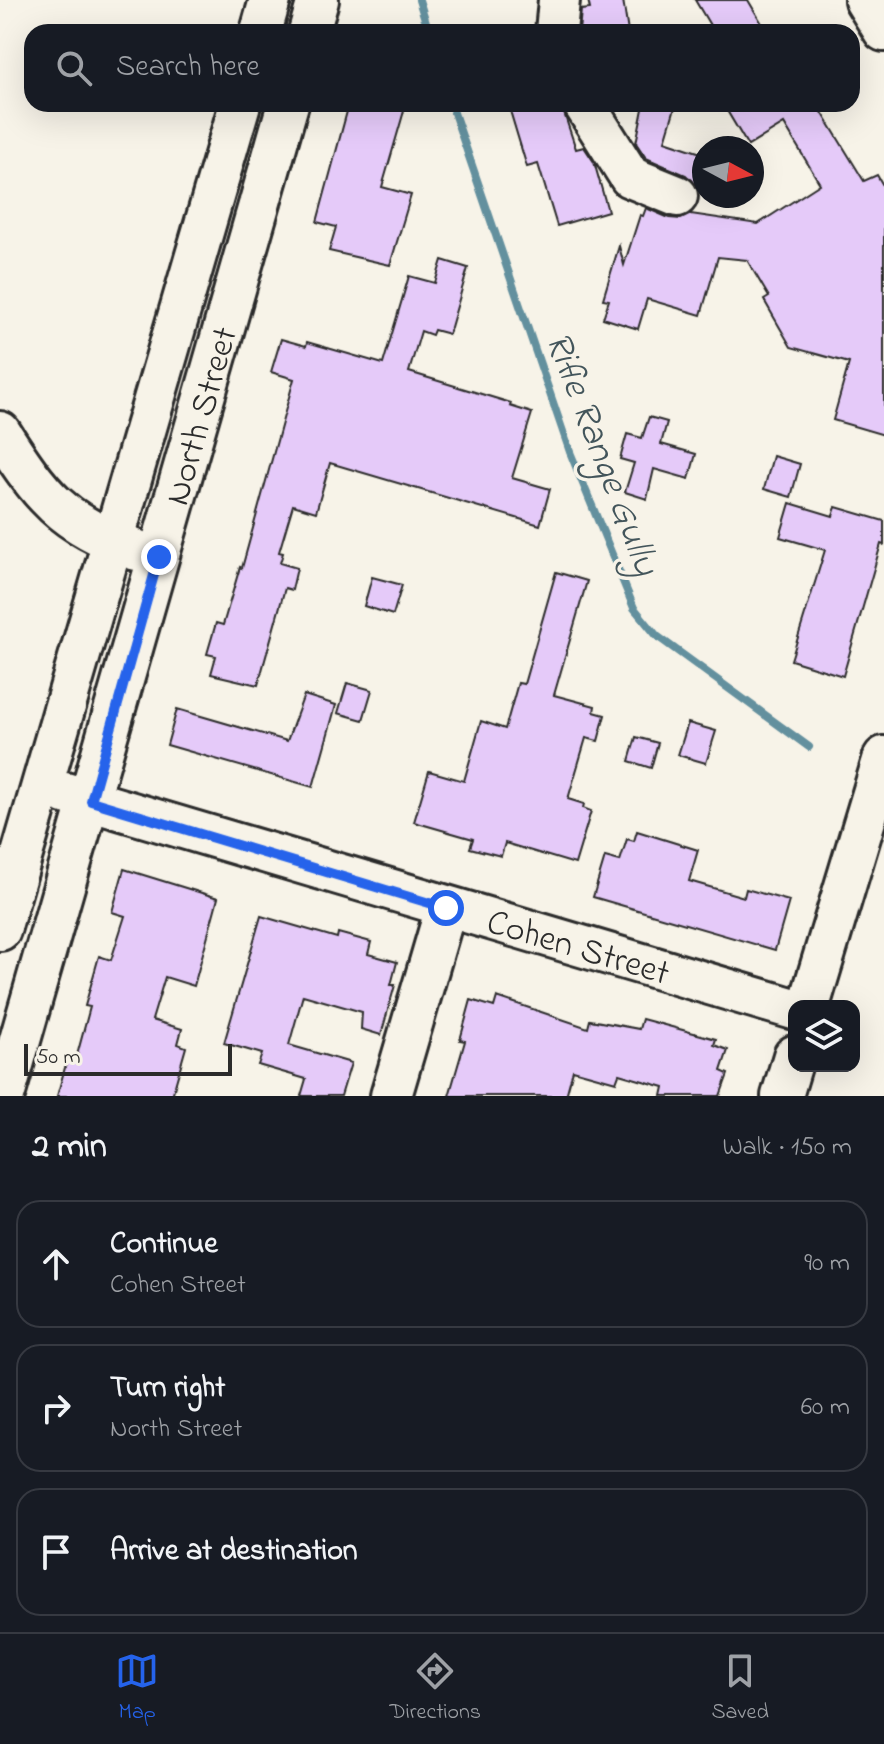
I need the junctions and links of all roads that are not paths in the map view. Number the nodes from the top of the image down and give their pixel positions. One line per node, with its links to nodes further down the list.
1 (270, 0): 5 (street)
2 (318, 0): 6 (street)
3 (559, 0): 7 (street)
4 (865, 0): 8 (street)
5 (263, 24)
6 (311, 24)
7 (557, 24)
8 (884, 31)
9 (238, 112): 14 (street, North Street)
10 (286, 112): 15 (street, North Street)
11 (589, 112): 12 (street)
12 (677, 196)
13 (0, 432): 14 (street)
14 (113, 542): 15 (street); 17 (street, North Street)
15 (159, 557): 18 (street, North Street)
16 (884, 757): 22 (street)
17 (42, 787): 18 (street, Cohen Street); 20 (street, North Street)
18 (91, 801): 19 (street, Cohen Street); 21 (street, North Street)
19 (446, 908): 23 (street, Cohen Street); 26 (street)
20 (0, 930)
21 (17, 990): 25 (street, North Street)
22 (811, 1000)
23 (788, 1007)
24 (789, 1072): 27 (street)
25 (4, 1096)
26 (391, 1096)
27 (782, 1096)

